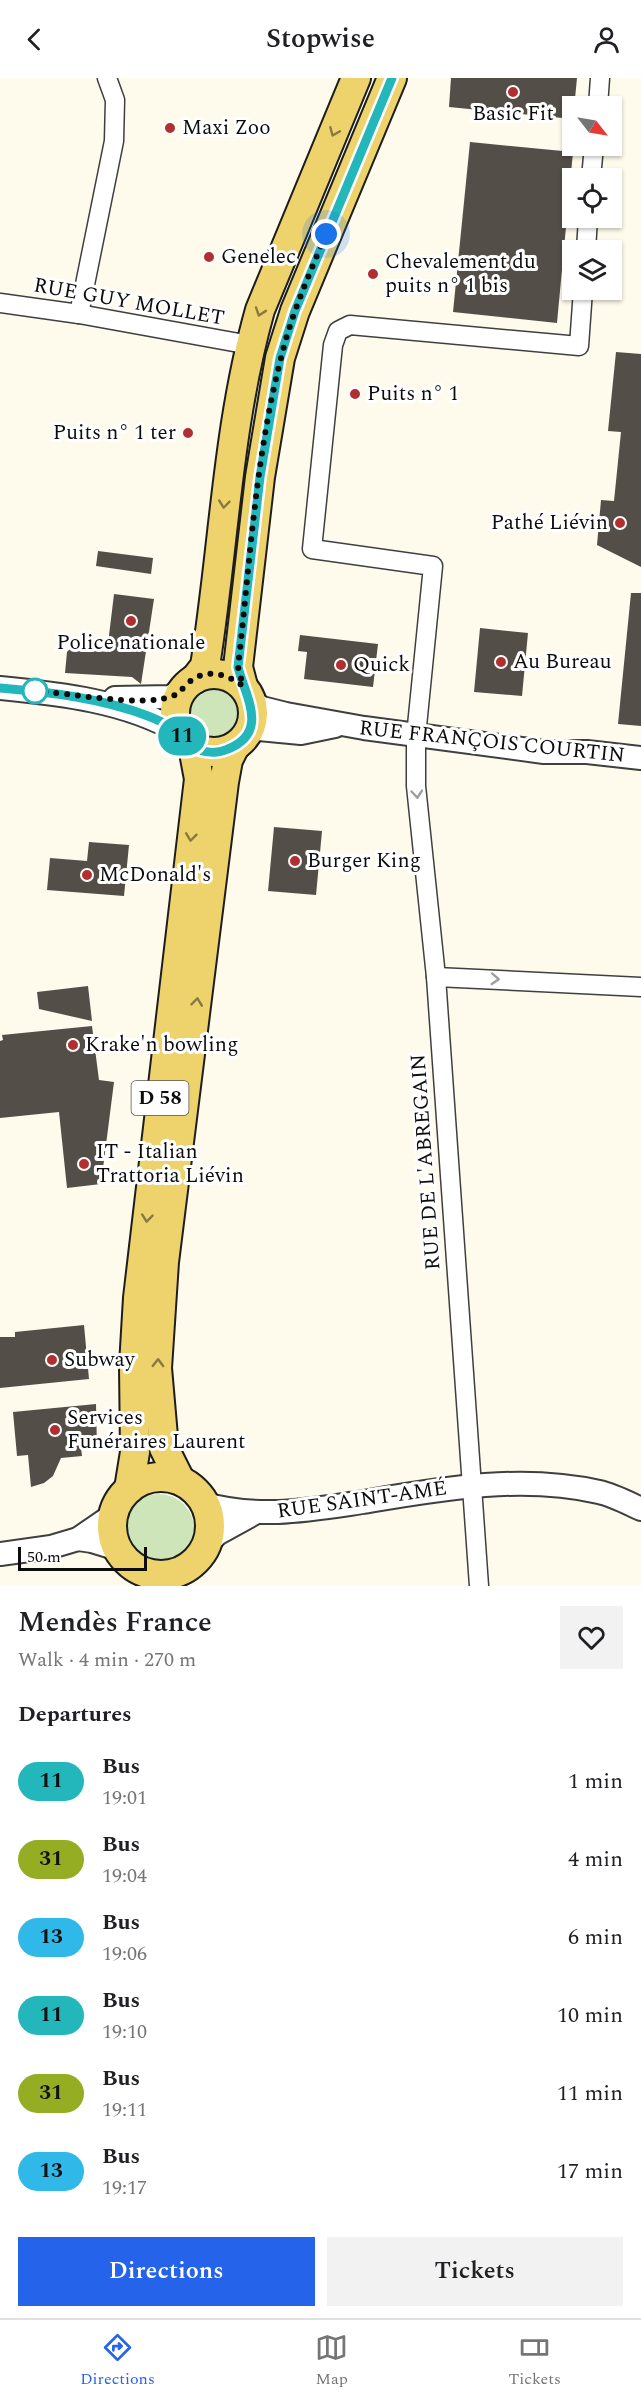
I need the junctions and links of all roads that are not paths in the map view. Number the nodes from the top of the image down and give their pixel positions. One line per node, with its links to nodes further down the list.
1 (107, 78): 8 (street)
2 (356, 78): 9 (main road, one-way to 9)
3 (392, 78): 12 (main road)
4 (600, 78): 5 (street)
5 (599, 96)
6 (582, 300): 15 (street, RUE DE L'ABREGAIN)
7 (0, 303): 8 (street, RUE GUY MOLLET)
8 (79, 314): 9 (street, RUE GUY MOLLET)
9 (250, 345): 10 (main road, one-way to 10)
10 (188, 685): 12 (main road); 13 (street); 16 (main road)
11 (0, 688): 13 (street)
12 (247, 694): 14 (street); 17 (main road)
13 (70, 696): 16 (street)
14 (342, 725): 15 (street, RUE FRANÇOIS COURTIN); 17 (street)
15 (416, 735): 18 (street, RUE FRANÇOIS COURTIN); 20 (street, RUE DE L'ABREGAIN, one-way to 20)
16 (186, 739): 17 (main road); 19 (main road, D 58)
17 (242, 739): 19 (main road, D 58)
18 (641, 758)
19 (211, 780): 22 (main road, D 58)
20 (436, 976): 21 (street, one-way to 21); 24 (street, RUE DE L'ABREGAIN)
21 (641, 987)
22 (148, 1420): 23 (main road, D 58); 25 (main road, D 58)
23 (180, 1480): 25 (main road); 26 (main road)
24 (471, 1486): 27 (street, RUE SAINT-AMÉ); 28 (street, RUE SAINT-AMÉ); 35 (street, RUE DE L'ABREGAIN)
25 (129, 1489): 29 (main road)
26 (205, 1504): 28 (street); 31 (main road)
27 (641, 1509)
28 (253, 1514): 31 (street)
29 (114, 1515): 30 (street); 33 (main road)
30 (78, 1539): 32 (street); 33 (street)
31 (206, 1545): 34 (main road)
32 (0, 1554)
33 (126, 1566): 34 (main road)
34 (179, 1577)
35 (479, 1586)

